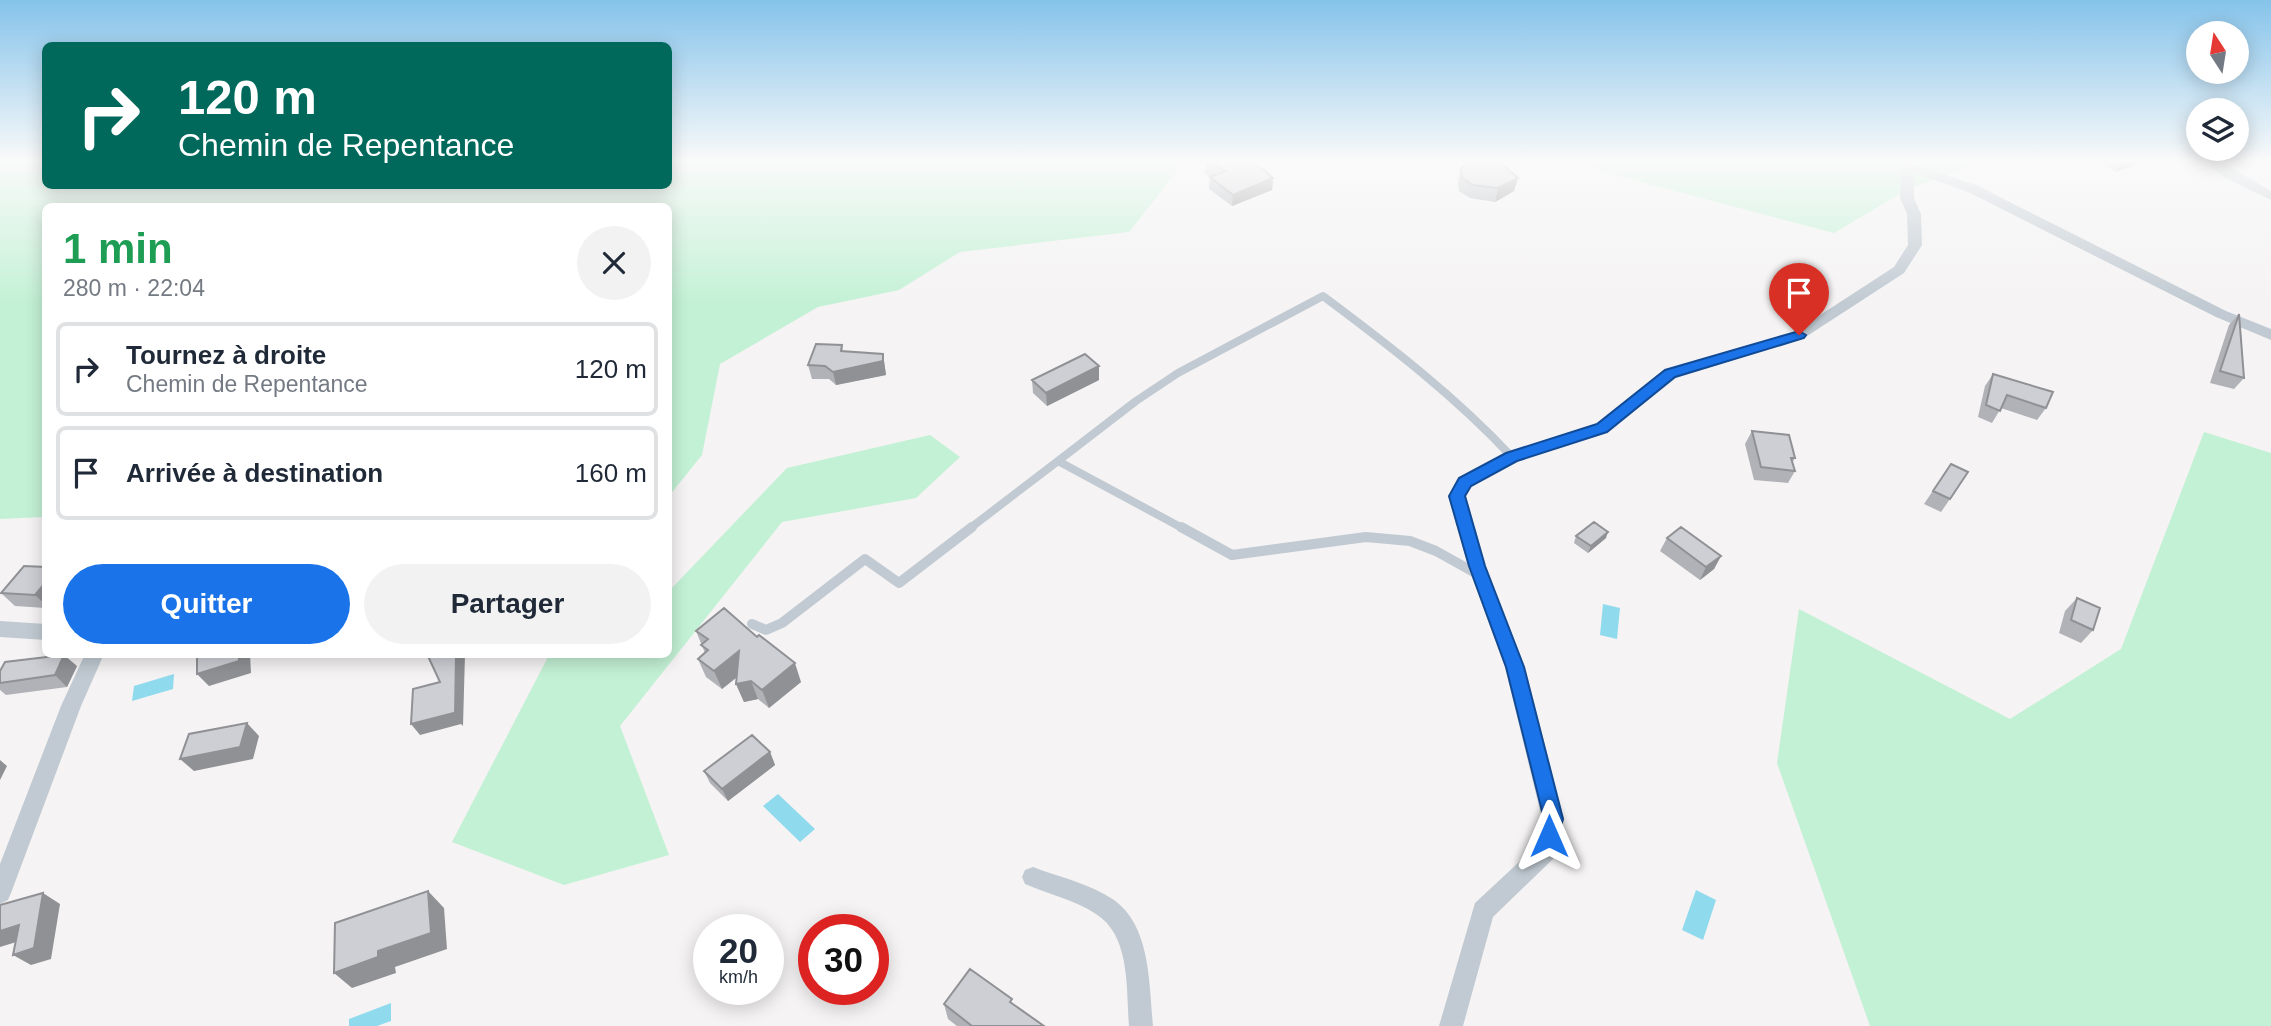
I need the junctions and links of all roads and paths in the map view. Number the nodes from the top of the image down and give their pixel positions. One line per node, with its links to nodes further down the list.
1 (1911, 208): 4 (street)
2 (2011, 208): 3 (street)
3 (2271, 335)
4 (1512, 457): 5 (lane); 6 (street)
5 (1058, 461): 6 (lane); 7 (lane)
6 (1480, 576): 14 (street)
7 (752, 624)
8 (0, 629): 9 (street)
9 (42, 632)
10 (93, 658): 12 (street)
11 (1033, 877): 13 (street)
12 (0, 893)
13 (1141, 1026)
14 (1451, 1026)

